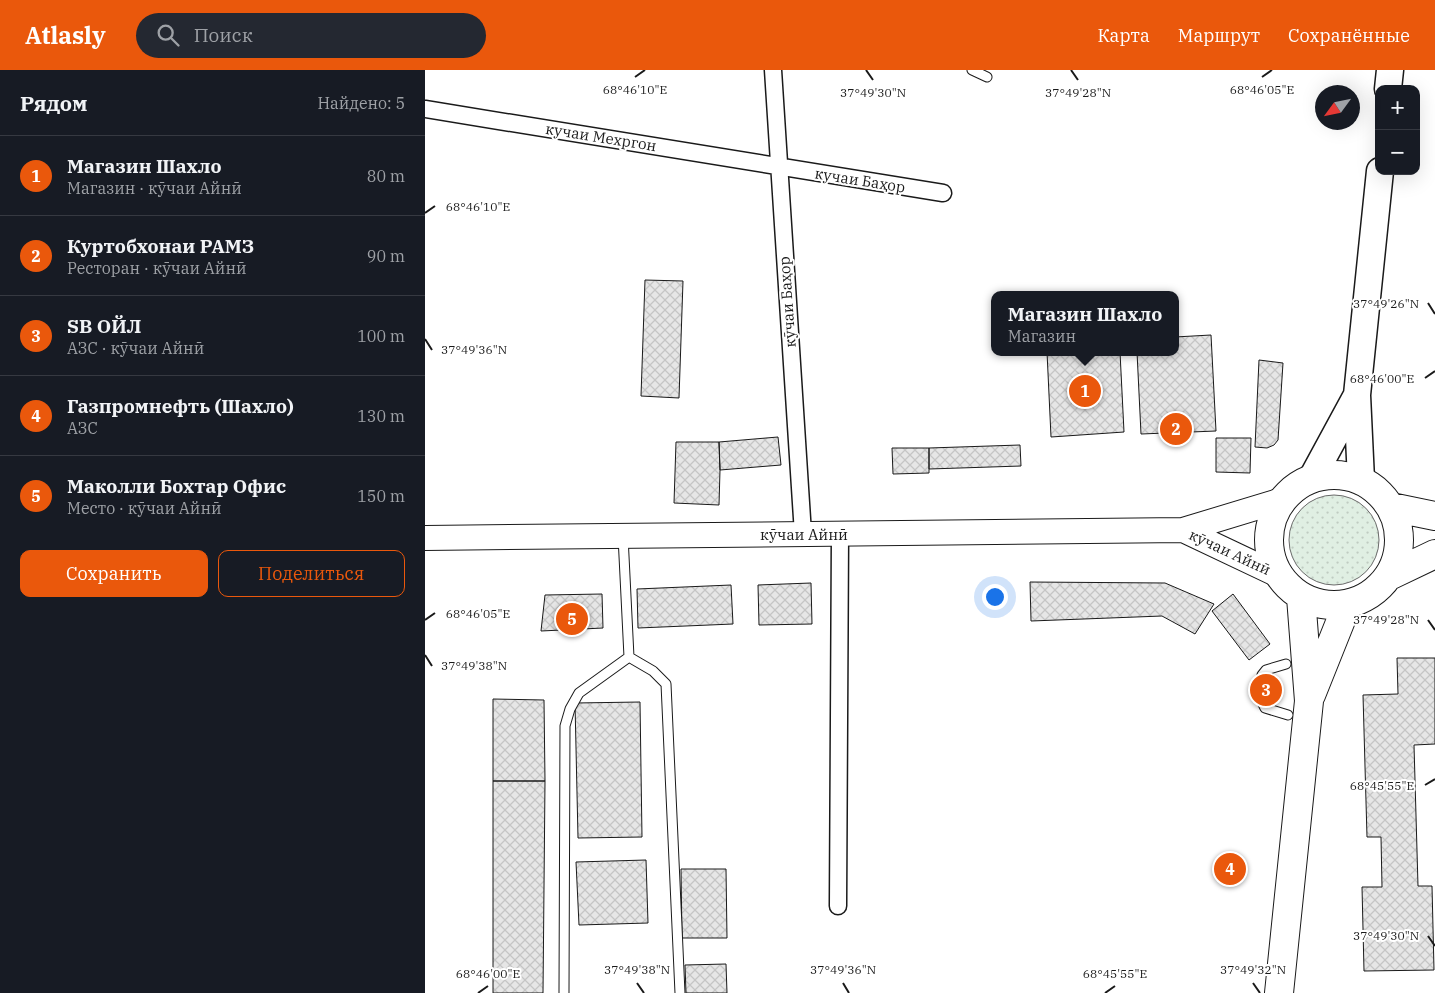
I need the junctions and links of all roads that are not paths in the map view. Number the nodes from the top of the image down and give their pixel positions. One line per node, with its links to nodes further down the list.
1 (773, 70): 7 (street, кӯчаи Баҳор)
2 (972, 70): 4 (lane)
3 (1390, 70): 5 (main road)
4 (987, 77)
5 (1388, 85)
6 (425, 109): 7 (street, кучаи Мехргон)
7 (778, 166): 9 (street, кучаи Баҳор); 17 (street, кӯчаи Баҳор)
8 (1380, 175): 10 (main road)
9 (943, 193)
10 (1357, 395): 11 (main road); 12 (main road)
11 (1312, 478): 12 (highway); 13 (highway)
12 (1361, 480): 14 (highway)
13 (1282, 500): 16 (main road, кӯчаи Айнӣ); 22 (highway)
14 (1391, 507): 15 (highway); 23 (highway)
15 (1435, 516)
16 (1183, 530): 18 (main road, кӯчаи Айнӣ); 22 (main road, кӯчаи Айнӣ)
17 (803, 534): 18 (main road, кӯчаи Айнӣ); 19 (main road, кӯчаи Айнӣ)
18 (840, 534): 29 (street)
19 (623, 536): 20 (main road, кӯчаи Айнӣ); 26 (lane)
20 (425, 538)
21 (1435, 554): 23 (highway)
22 (1278, 574): 24 (highway)
23 (1389, 576): 25 (highway)
24 (1301, 597): 25 (highway); 28 (highway)
25 (1347, 605): 28 (highway)
26 (629, 658): 30 (lane); 31 (lane)
27 (1286, 664): 28 (lane)
28 (1298, 708): 32 (highway)
29 (838, 906)
30 (564, 993)
31 (680, 993)
32 (1279, 993)

